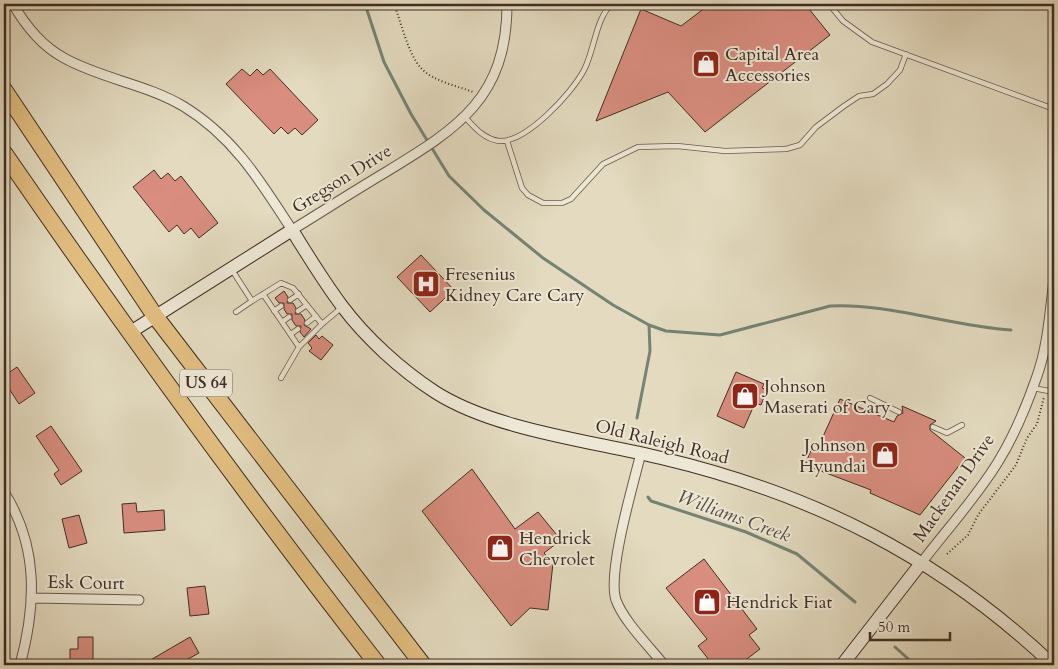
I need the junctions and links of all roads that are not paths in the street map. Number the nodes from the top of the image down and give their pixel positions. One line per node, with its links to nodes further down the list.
1 (12, 4): 11 (street)
2 (507, 4): 8 (street, Gregson Drive)
3 (612, 4): 9 (lane)
4 (829, 4): 5 (lane)
5 (906, 54): 7 (lane); 9 (lane)
6 (4, 90): 24 (highway, US 64)
7 (1054, 109)
8 (465, 117): 9 (lane); 11 (street, Gregson Drive)
9 (507, 141)
10 (4, 152): 31 (highway, US 64)
11 (292, 230): 12 (street, Gregson Drive); 20 (street, Old Raleigh Road)
12 (231, 269): 16 (lane); 24 (street, Gregson Drive)
13 (1054, 279): 35 (street, Mackenan Drive)
14 (263, 294): 15 (lane); 16 (lane); 21 (lane)
15 (299, 294): 17 (lane); 18 (lane)
16 (252, 300): 23 (lane)
17 (290, 300)
18 (307, 305): 22 (lane); 25 (lane)
19 (281, 306): 21 (lane)
20 (342, 307): 29 (lane); 41 (street, Old Raleigh Road)
21 (274, 311): 27 (lane)
22 (298, 311)
23 (236, 312)
24 (155, 316): 31 (street, Gregson Drive); 48 (highway, US 64)
25 (316, 316): 28 (lane); 29 (lane)
26 (289, 317): 27 (lane)
27 (282, 322): 32 (lane)
28 (307, 323)
29 (322, 324): 33 (lane)
30 (298, 329): 32 (lane)
31 (129, 333): 47 (highway, US 64)
32 (291, 334): 33 (lane)
33 (299, 347): 34 (lane)
34 (281, 378)
35 (1032, 388): 36 (lane); 43 (street, Mackenan Drive)
36 (1054, 392)
37 (870, 398): 38 (lane)
38 (899, 412)
39 (962, 425): 40 (lane)
40 (933, 427)
41 (641, 453): 43 (street, Old Raleigh Road); 49 (street)
42 (4, 492): 44 (street)
43 (922, 562): 50 (street, Mackenan Drive); 51 (street, Old Raleigh Road)
44 (33, 598): 45 (street, Esk Court); 46 (street)
45 (139, 600)
46 (20, 665)
47 (378, 665)
48 (423, 665)
49 (664, 665)
50 (842, 665)
51 (1053, 665)

